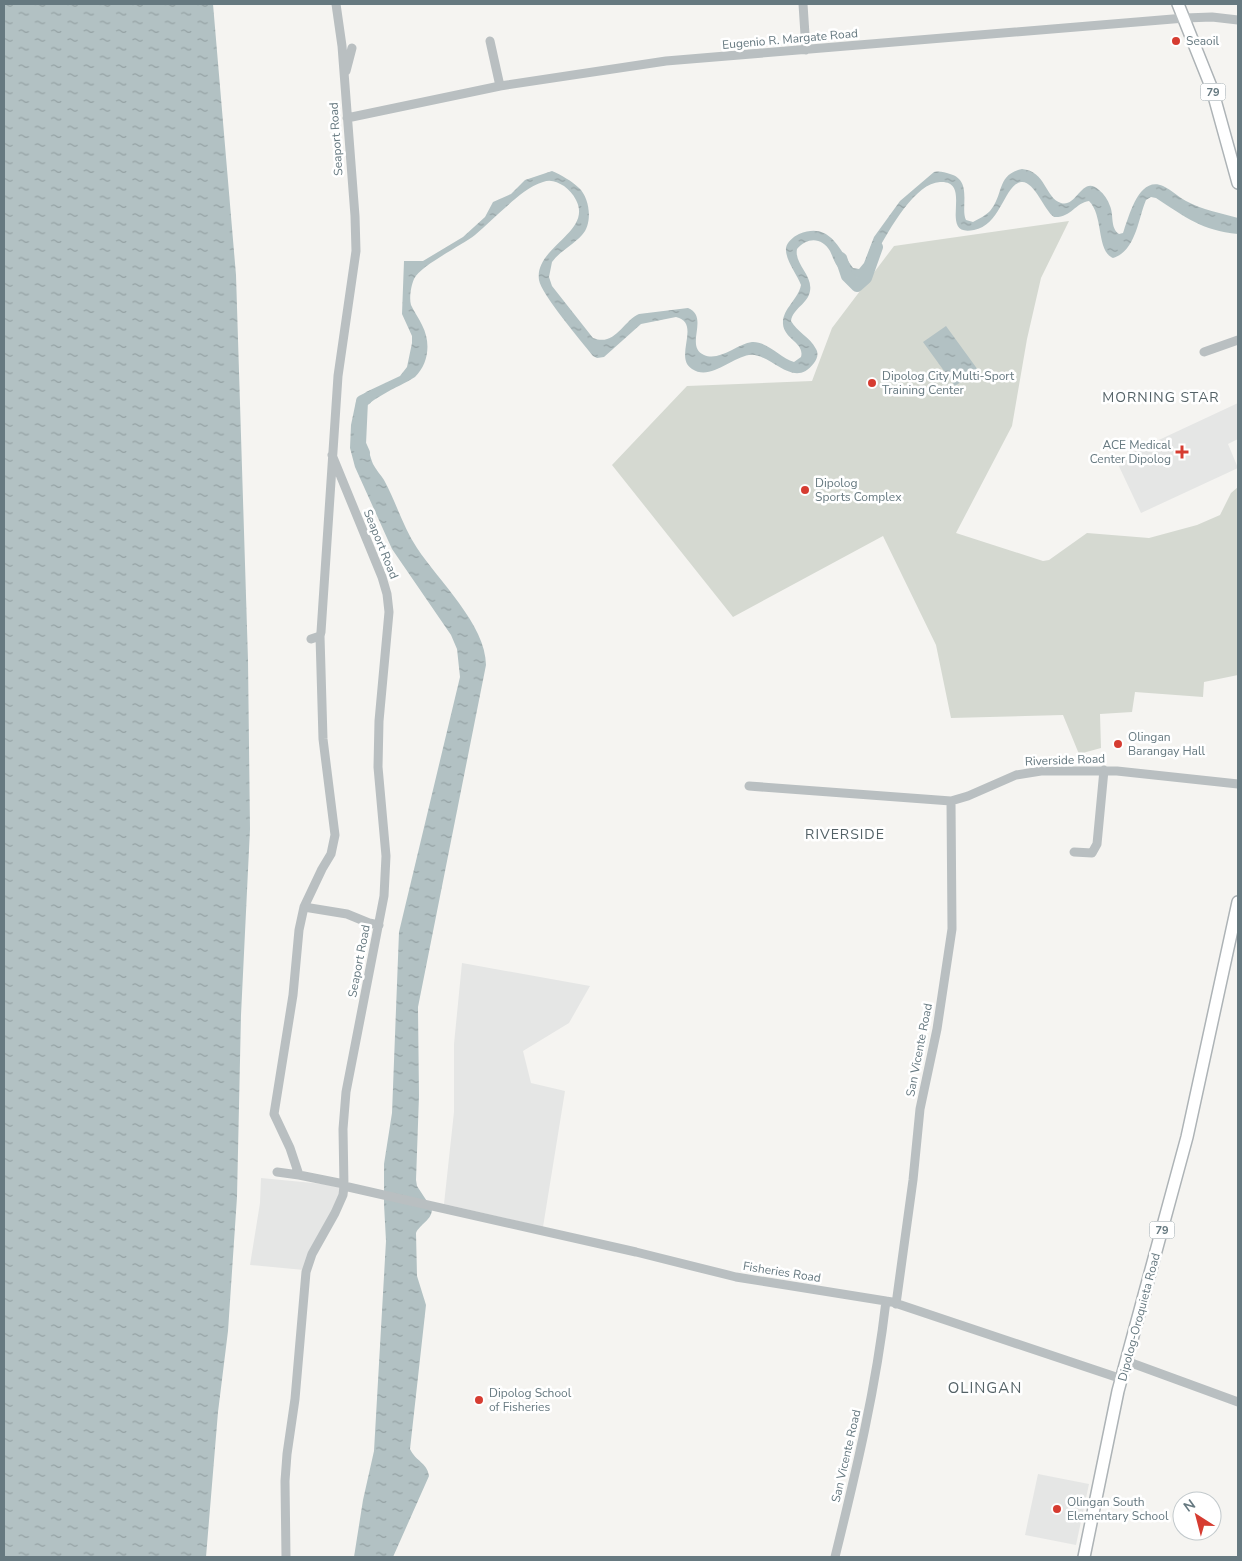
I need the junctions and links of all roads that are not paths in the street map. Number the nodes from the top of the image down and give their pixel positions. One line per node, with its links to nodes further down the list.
1 (336, 4): 9 (street, Seaport Road)
2 (803, 4): 8 (street)
3 (1178, 4): 4 (main road, 79)
4 (1184, 18): 5 (street, Eugenio R. Margate Road); 8 (street, Eugenio R. Margate Road); 12 (main road, 79)
5 (1238, 20)
6 (490, 41): 10 (street)
7 (352, 48): 9 (street)
8 (806, 50): 10 (street, Eugenio R. Margate Road)
9 (345, 81): 11 (street, Seaport Road)
10 (500, 86): 11 (street, Eugenio R. Margate Road)
11 (347, 118): 15 (street, Seaport Road)
12 (1238, 184)
13 (1238, 340): 14 (street)
14 (1204, 352)
15 (332, 455): 22 (street); 23 (street, Seaport Road)
16 (1104, 770): 17 (street, Riverside Road); 19 (street, Riverside Road); 20 (street)
17 (1238, 784)
18 (749, 786): 19 (street, Riverside Road)
19 (951, 801): 28 (street, San Vicente Road)
20 (1074, 852)
21 (1238, 902): 29 (main road, Dipolog-Oroquieta Road / 79)
22 (304, 907): 23 (street); 25 (street)
23 (379, 924): 26 (street, Seaport Road)
24 (277, 1172): 25 (street, Fisheries Road)
25 (299, 1175): 26 (street, Fisheries Road)
26 (344, 1185): 27 (street, Fisheries Road); 32 (street, Seaport Road)
27 (886, 1301): 28 (street, Fisheries Road); 33 (street, San Vicente Road)
28 (896, 1304): 30 (street, Fisheries Road)
29 (1126, 1361): 30 (main road, Dipolog-Oroquieta Road / 79); 31 (street)
30 (1122, 1379): 34 (main road, Dipolog-Oroquieta Road / 79)
31 (1238, 1402)
32 (286, 1557)
33 (835, 1557)
34 (1084, 1557)

